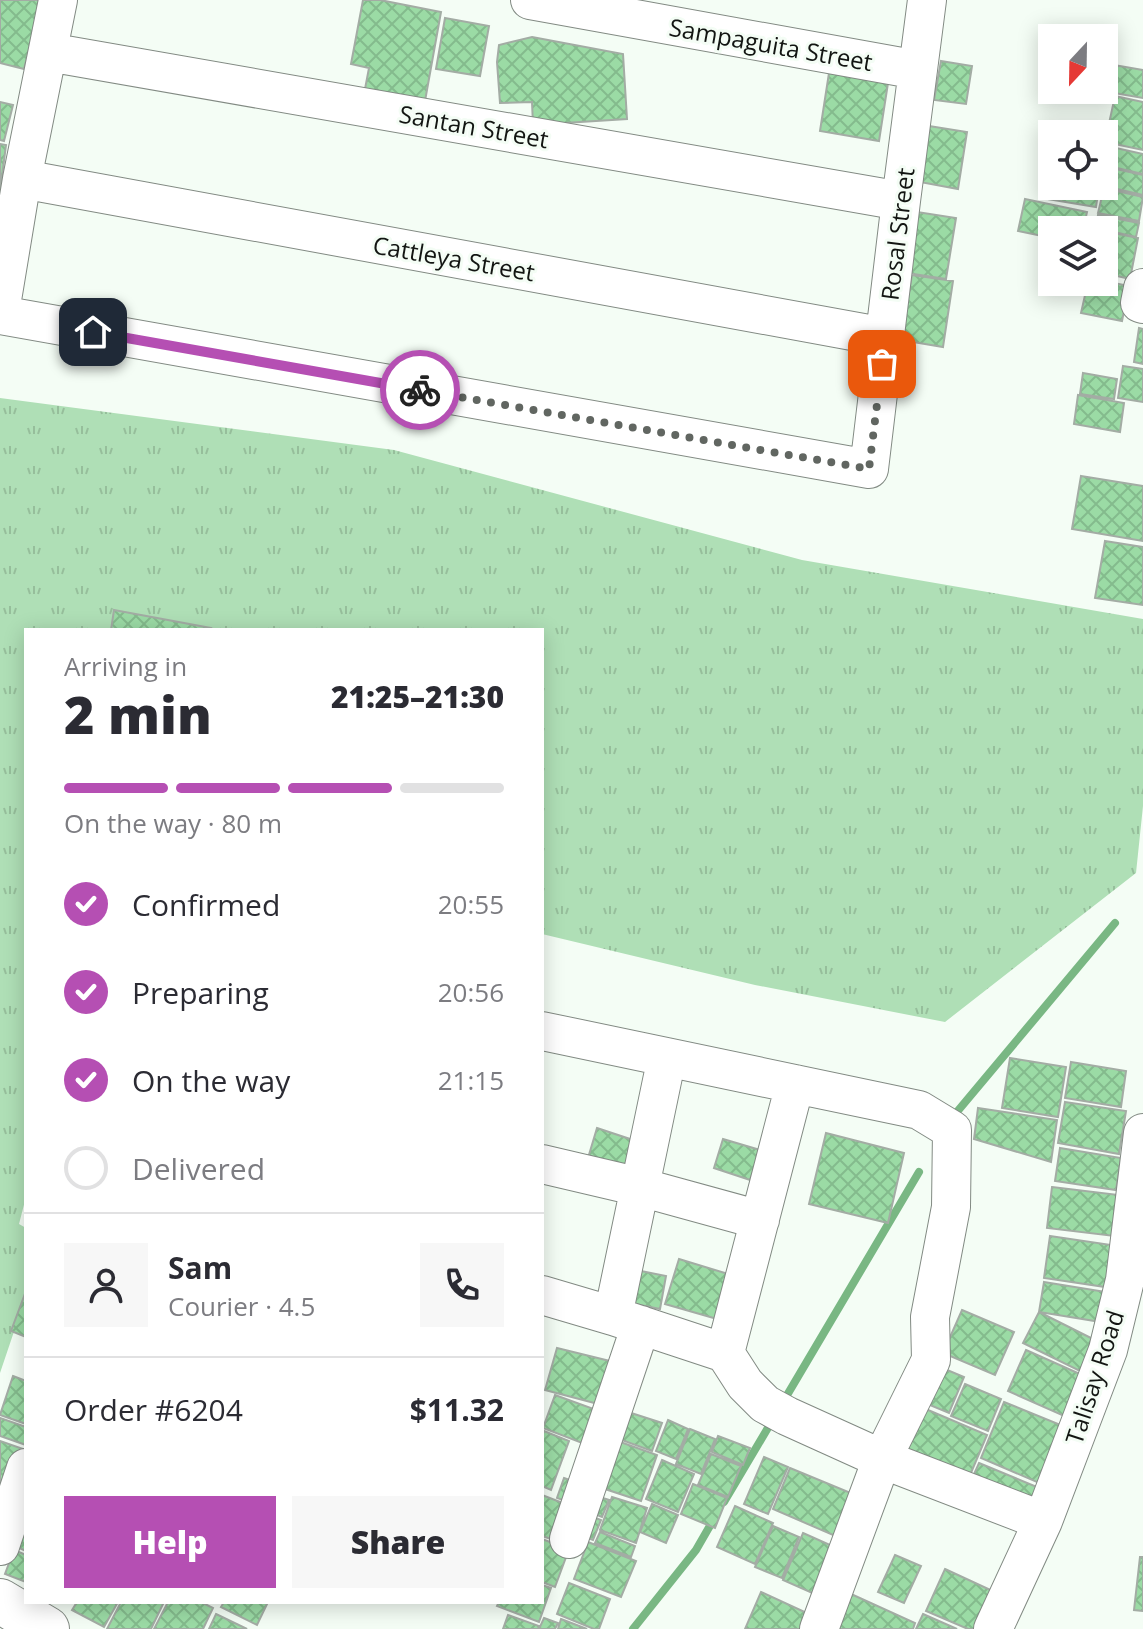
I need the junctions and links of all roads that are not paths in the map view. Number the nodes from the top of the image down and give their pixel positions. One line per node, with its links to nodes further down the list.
1 (58, 0): 4 (street)
2 (530, 0): 5 (street, Sampaguita Street)
3 (927, 0): 5 (street, Rosal Street)
4 (48, 52): 6 (street); 7 (street, Santan Street)
5 (918, 70): 7 (street, Rosal Street)
6 (22, 179): 10 (street); 11 (street, Cattleya Street)
7 (901, 201): 11 (street, Rosal Street)
8 (1143, 288): 9 (street)
9 (1143, 304)
10 (0, 314): 11 (street, Rosal Street)
11 (885, 337)
12 (544, 1031): 13 (street)
13 (667, 1057): 14 (street); 17 (street)
14 (795, 1084): 18 (street); 23 (street)
15 (1143, 1133): 19 (street, Talisay Road)
16 (544, 1164): 17 (street)
17 (640, 1187): 18 (street); 21 (street)
18 (760, 1220): 22 (street)
19 (1137, 1225): 25 (street, Talisay Road)
20 (544, 1296): 21 (street)
21 (627, 1320): 22 (street); 26 (street)
22 (725, 1353): 23 (street)
23 (882, 1459): 25 (street); 28 (street)
24 (24, 1474): 27 (street)
25 (1043, 1521): 29 (street, Talisay Road)
26 (569, 1539)
27 (0, 1546)
28 (819, 1629)
29 (993, 1629)

